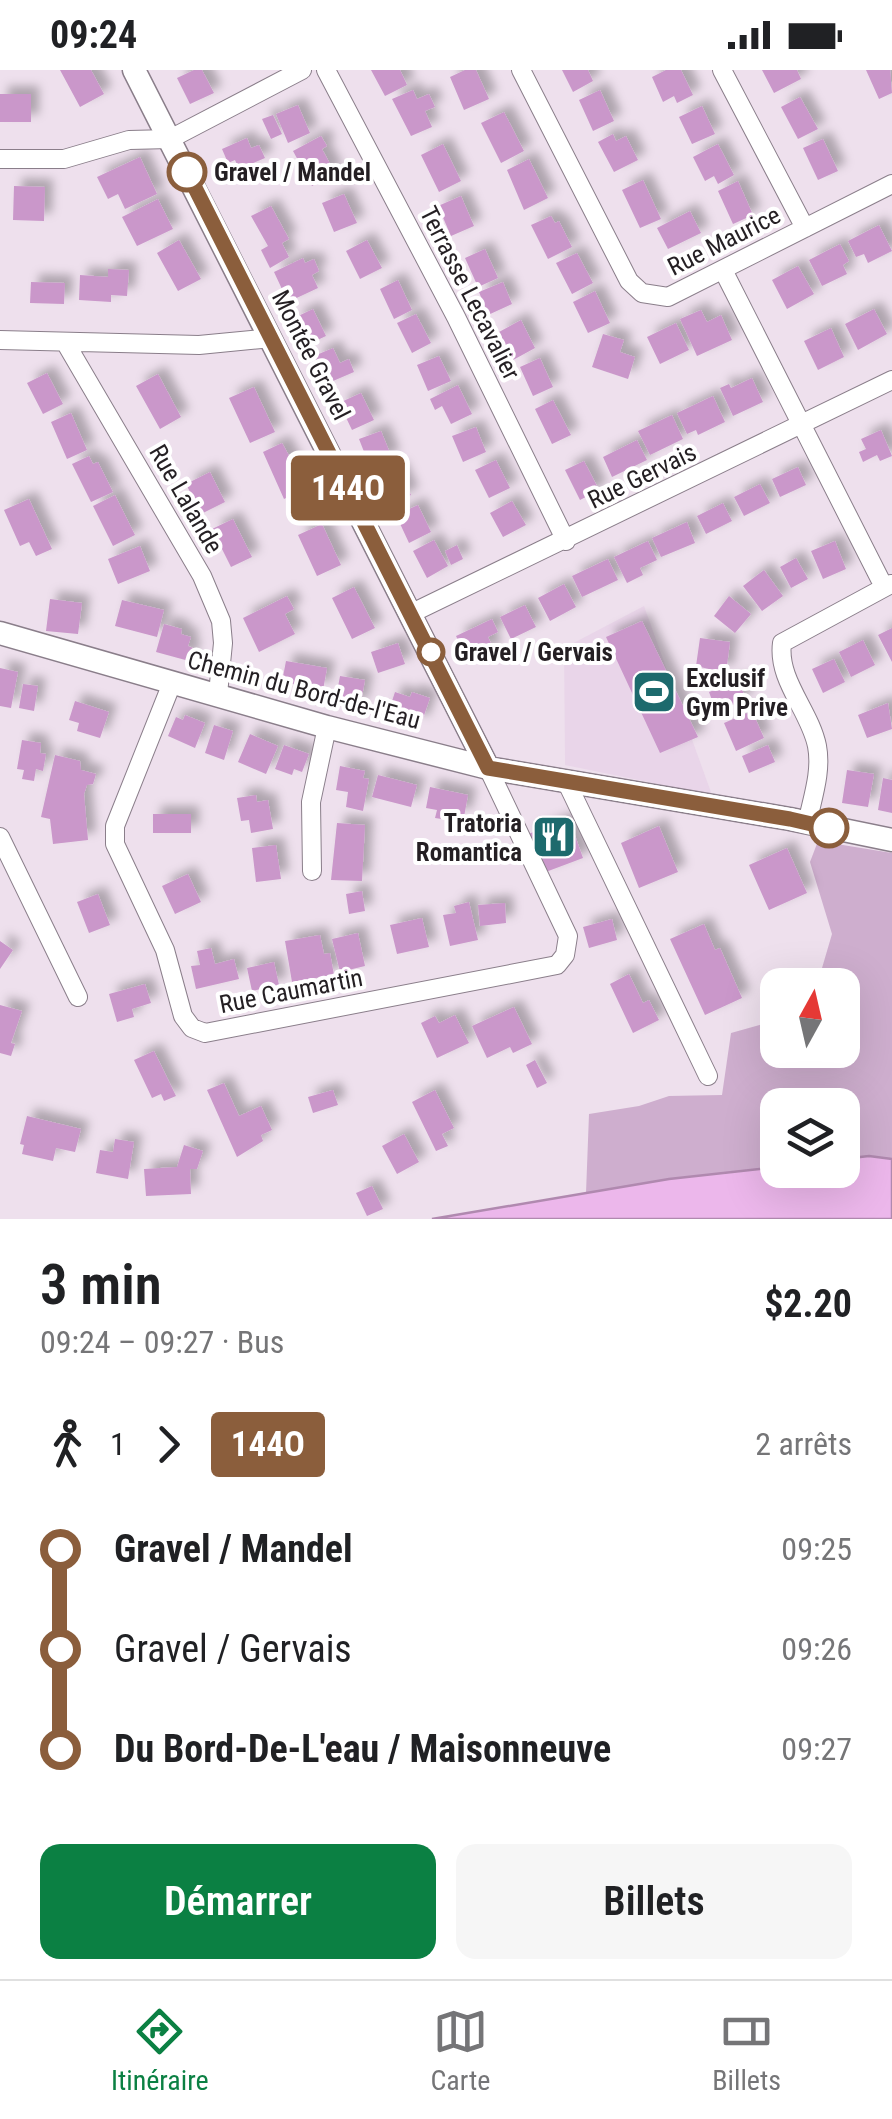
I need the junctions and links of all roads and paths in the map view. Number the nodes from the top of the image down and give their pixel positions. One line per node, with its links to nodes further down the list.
1 (134, 70): 6 (street, Montée Gravel)
2 (302, 70): 6 (street)
3 (326, 70): 16 (street, Terrasse Lecavalier)
4 (521, 70): 10 (street, Rue Maurice)
5 (722, 70): 9 (street)
6 (170, 139): 7 (street); 11 (street, Montée Gravel)
7 (0, 158)
8 (892, 184): 9 (street, Rue Maurice)
9 (805, 228): 10 (street, Rue Maurice)
10 (724, 270): 15 (street)
11 (272, 338): 13 (street); 18 (street, Montée Gravel)
12 (0, 340): 13 (street)
13 (65, 342): 21 (street, Rue Lalande)
14 (892, 380): 15 (street, Rue Gervais)
15 (802, 425): 16 (street, Rue Gervais); 17 (street)
16 (566, 540): 18 (street, Rue Gervais)
17 (888, 586): 25 (street)
18 (412, 613): 23 (street, Montée Gravel)
19 (0, 633): 20 (street, Chemin du Bord-de-l'Eau)
20 (172, 683): 21 (street, Chemin du Bord-de-l'Eau); 29 (street, Rue Caumartin)
21 (218, 694): 22 (street, Chemin du Bord-de-l'Eau)
22 (327, 727): 23 (street, Chemin du Bord-de-l'Eau); 28 (street)
23 (488, 768): 24 (street, Chemin du Bord-de-l'Eau); 29 (street, Montée Gravel)
24 (566, 781): 25 (street, Chemin du Bord-de-l'Eau); 31 (street)
25 (808, 824): 27 (street, Chemin du Bord-de-l'Eau)
26 (0, 837): 30 (street)
27 (892, 840)
28 (312, 870)
29 (568, 936)
30 (78, 996)
31 (708, 1076)

